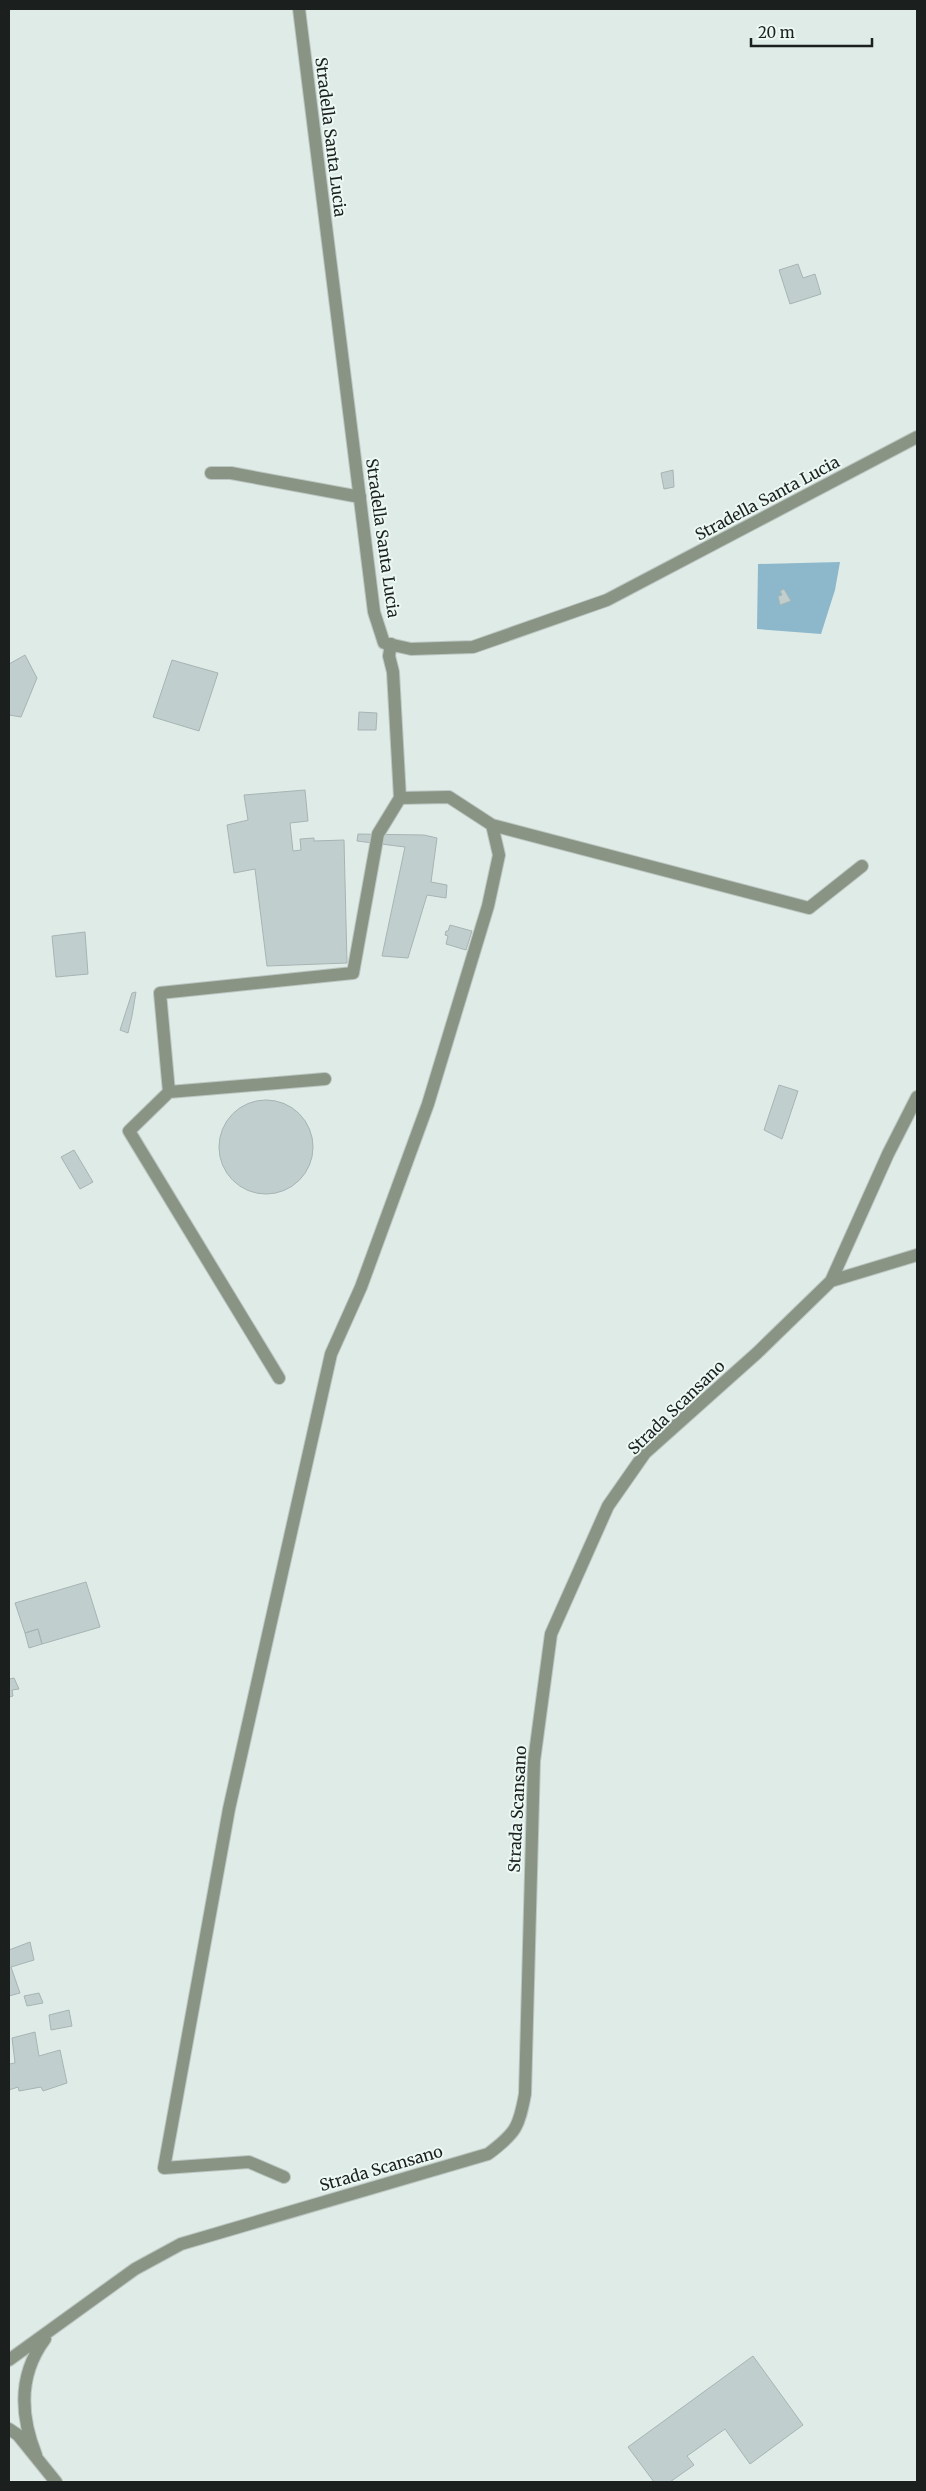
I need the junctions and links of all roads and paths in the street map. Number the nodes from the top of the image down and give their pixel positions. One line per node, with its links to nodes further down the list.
1 (299, 9): 4 (street, Stradella Santa Lucia)
2 (917, 437): 5 (street, Stradella Santa Lucia)
3 (211, 473): 4 (street)
4 (360, 497): 5 (street, Stradella Santa Lucia)
5 (391, 644): 6 (street)
6 (400, 798): 7 (street); 10 (street)
7 (492, 825): 8 (street); 15 (street)
8 (862, 866)
9 (325, 1079): 10 (street)
10 (169, 1092): 14 (street)
11 (917, 1097): 13 (street, Strada Scansano)
12 (917, 1255): 13 (street)
13 (831, 1281): 16 (street, Strada Scansano)
14 (278, 1378)
15 (284, 2176)
16 (50, 2333): 17 (street, Strada Scansano); 19 (street, Strada Scansano)
17 (9, 2360)
18 (9, 2429): 19 (street)
19 (36, 2455): 20 (street)
20 (56, 2482)

